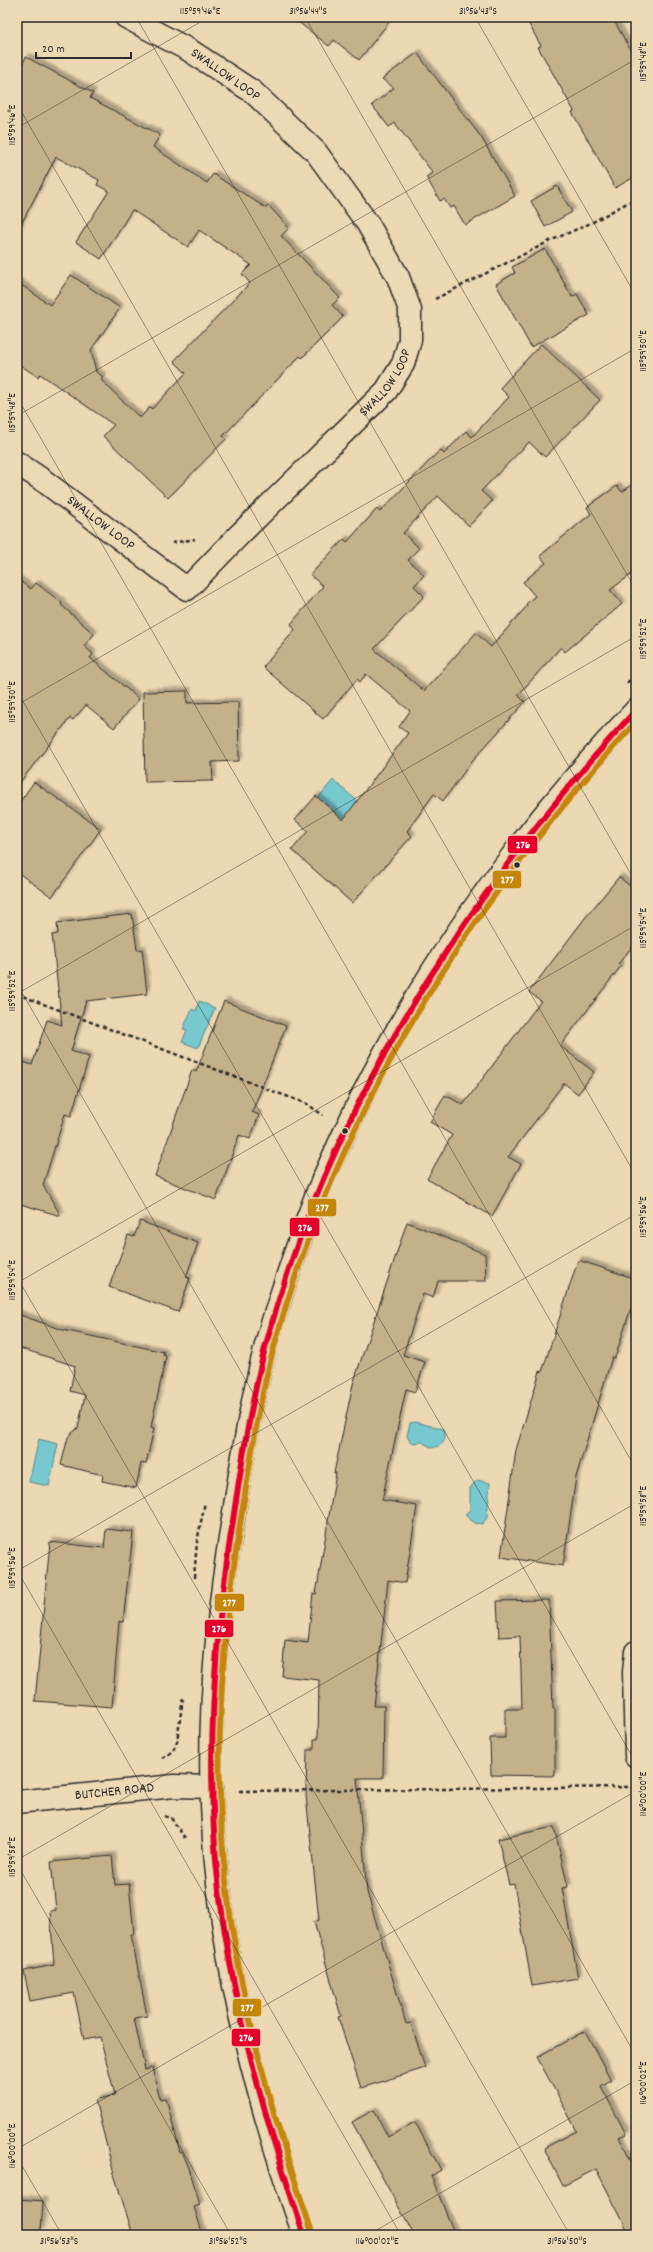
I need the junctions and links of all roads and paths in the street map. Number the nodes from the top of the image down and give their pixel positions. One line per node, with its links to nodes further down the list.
1 (126, 17): 3 (street, SWALLOW LOOP)
2 (636, 198): 3 (path)
3 (410, 310): 4 (street, SWALLOW LOOP)
4 (17, 463)
5 (200, 537): 6 (path)
6 (169, 544)
7 (636, 710): 12 (street)
8 (17, 994): 9 (path)
9 (326, 1117)
10 (636, 1652): 11 (street)
11 (636, 1756)
12 (212, 1787): 15 (street, BUTCHER ROAD); 16 (street)
13 (636, 1788): 14 (path)
14 (236, 1791)
15 (17, 1802)
16 (304, 2235)

